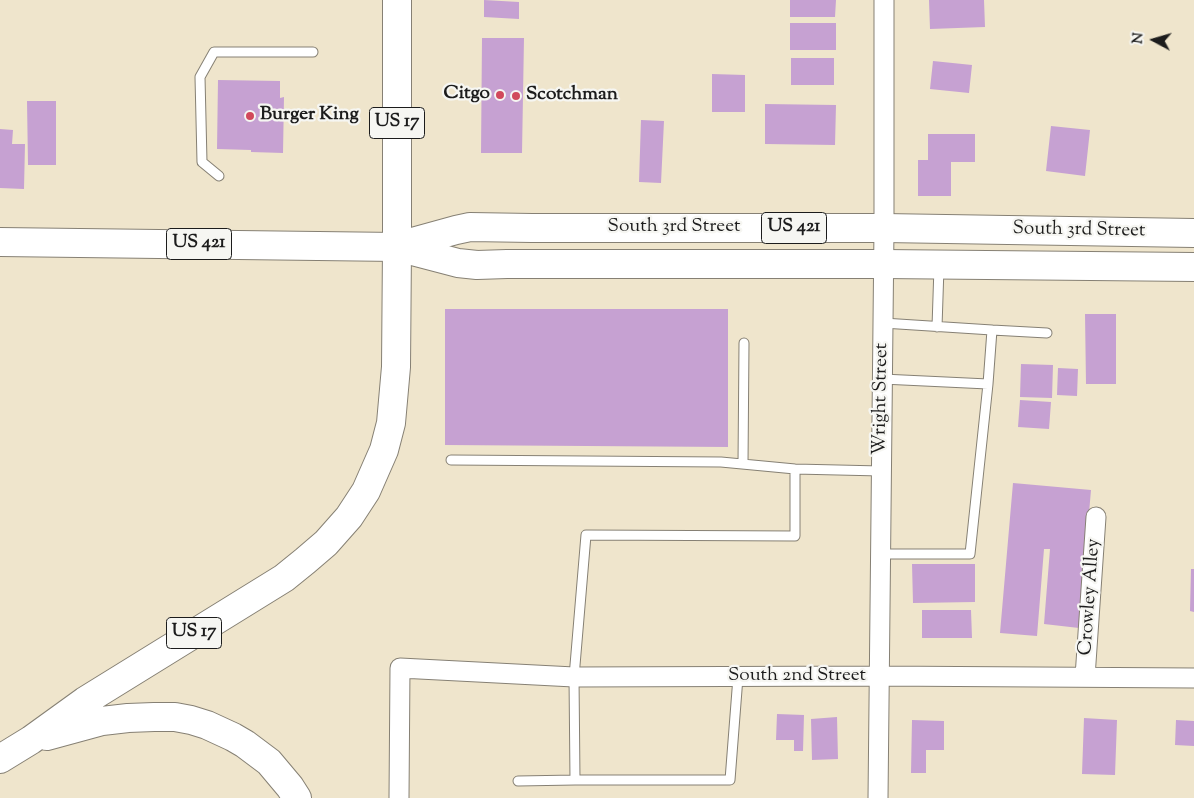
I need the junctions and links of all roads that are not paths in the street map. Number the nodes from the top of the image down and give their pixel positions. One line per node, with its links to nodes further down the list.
1 (397, 0): 8 (main road, US 17)
2 (884, 0): 5 (street, Wright Street)
3 (313, 52): 4 (lane)
4 (219, 176)
5 (884, 228): 6 (main road, South 3rd Street / US 421); 8 (main road, South 3rd Street / US 421); 9 (street, Wright Street)
6 (1194, 233)
7 (0, 242): 8 (main road, South 3rd Street / US 421)
8 (397, 247): 9 (main road, South 3rd Street / US 421); 30 (main road, US 17)
9 (883, 264): 10 (main road, South 3rd Street / US 421); 12 (street, Wright Street)
10 (939, 265): 11 (main road, South 3rd Street / US 421); 13 (lane)
11 (1194, 267)
12 (883, 323): 13 (lane); 17 (street, Wright Street)
13 (937, 327): 14 (lane)
14 (992, 330): 15 (lane); 18 (lane)
15 (1047, 333)
16 (744, 343): 20 (lane)
17 (882, 379): 18 (lane); 22 (street, Wright Street)
18 (988, 384): 24 (lane)
19 (451, 460): 20 (lane)
20 (743, 464): 21 (lane)
21 (795, 469): 22 (lane); 28 (lane)
22 (882, 471): 24 (street, Wright Street)
23 (1096, 517): 27 (street, Crowley Alley)
24 (880, 554): 25 (street, Wright Street)
25 (879, 676): 26 (street, South 2nd Street); 27 (street, South 2nd Street); 36 (street, Wright Street)
26 (738, 677): 28 (street, South 2nd Street); 32 (lane)
27 (1085, 677): 29 (street, South 2nd Street)
28 (574, 678): 32 (lane); 35 (street, South 2nd Street)
29 (1194, 678)
30 (31, 740): 31 (main road, US 17); 34 (main road)
31 (0, 759)
32 (575, 780): 33 (lane)
33 (518, 781)
34 (297, 798)
35 (399, 798)
36 (878, 798)

